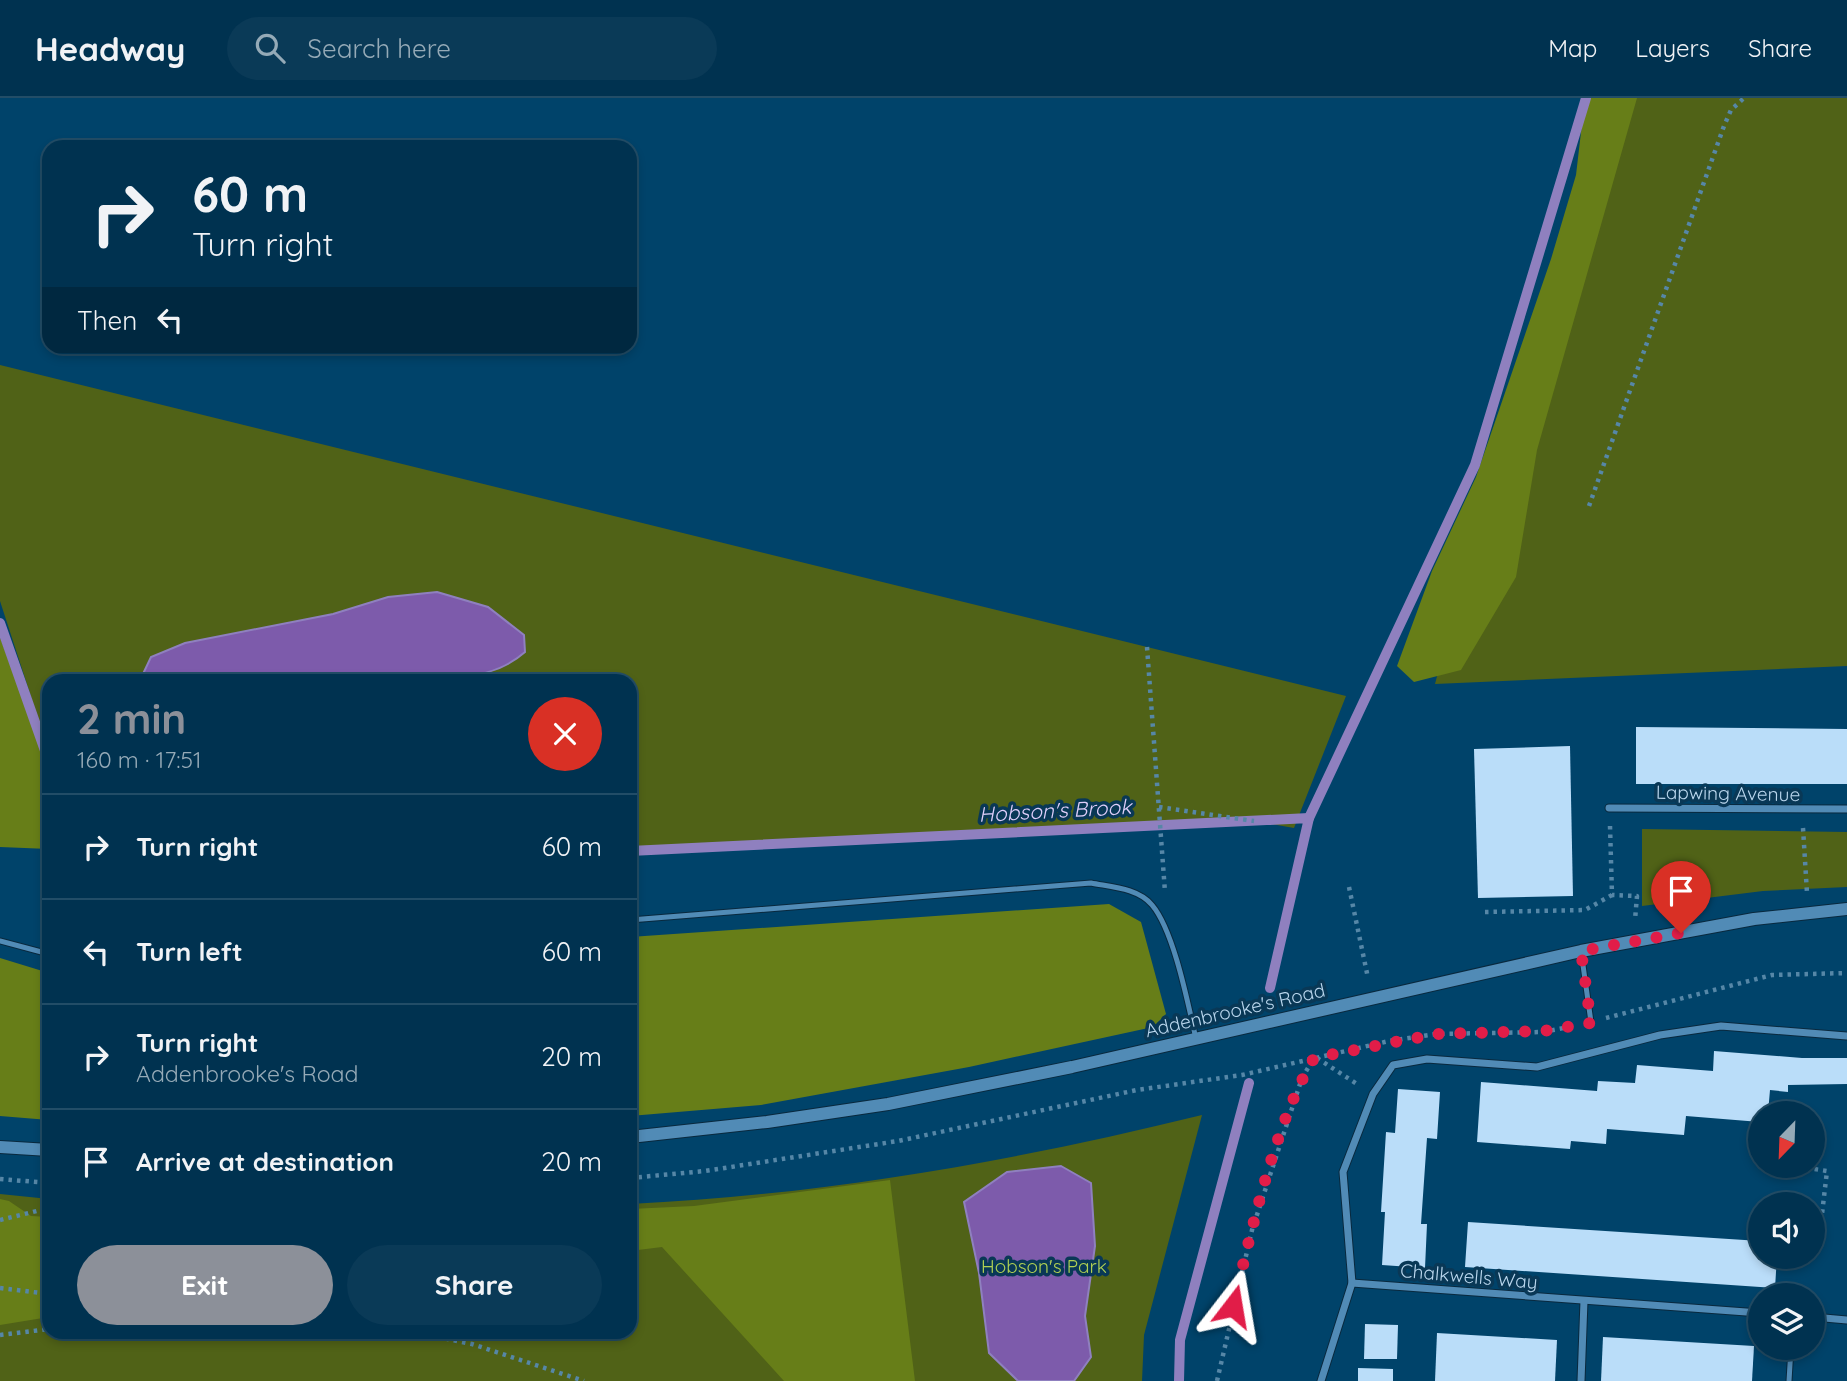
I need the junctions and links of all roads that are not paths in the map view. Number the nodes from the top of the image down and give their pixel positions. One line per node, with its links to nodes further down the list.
1 (1609, 808): 2 (street, Lapwing Avenue)
2 (1847, 809)
3 (1847, 909): 6 (street, Addenbrooke's Road)
4 (637, 919): 10 (lane)
5 (0, 941): 7 (lane)
6 (1581, 951): 8 (lane); 10 (street, Addenbrooke's Road)
7 (42, 952)
8 (1591, 1023)
9 (1847, 1036): 14 (street)
10 (1196, 1039): 11 (street, Addenbrooke's Road)
11 (637, 1136)
12 (0, 1147): 13 (street)
13 (42, 1150)
14 (1352, 1283): 15 (street, Chalkwells Way); 20 (street)
15 (1584, 1301): 16 (street, Chalkwells Way); 21 (street)
16 (1748, 1312)
17 (1825, 1318): 18 (street)
18 (1847, 1320)
19 (1790, 1360): 22 (lane)
20 (1321, 1381)
21 (1581, 1381)
22 (1789, 1381)

